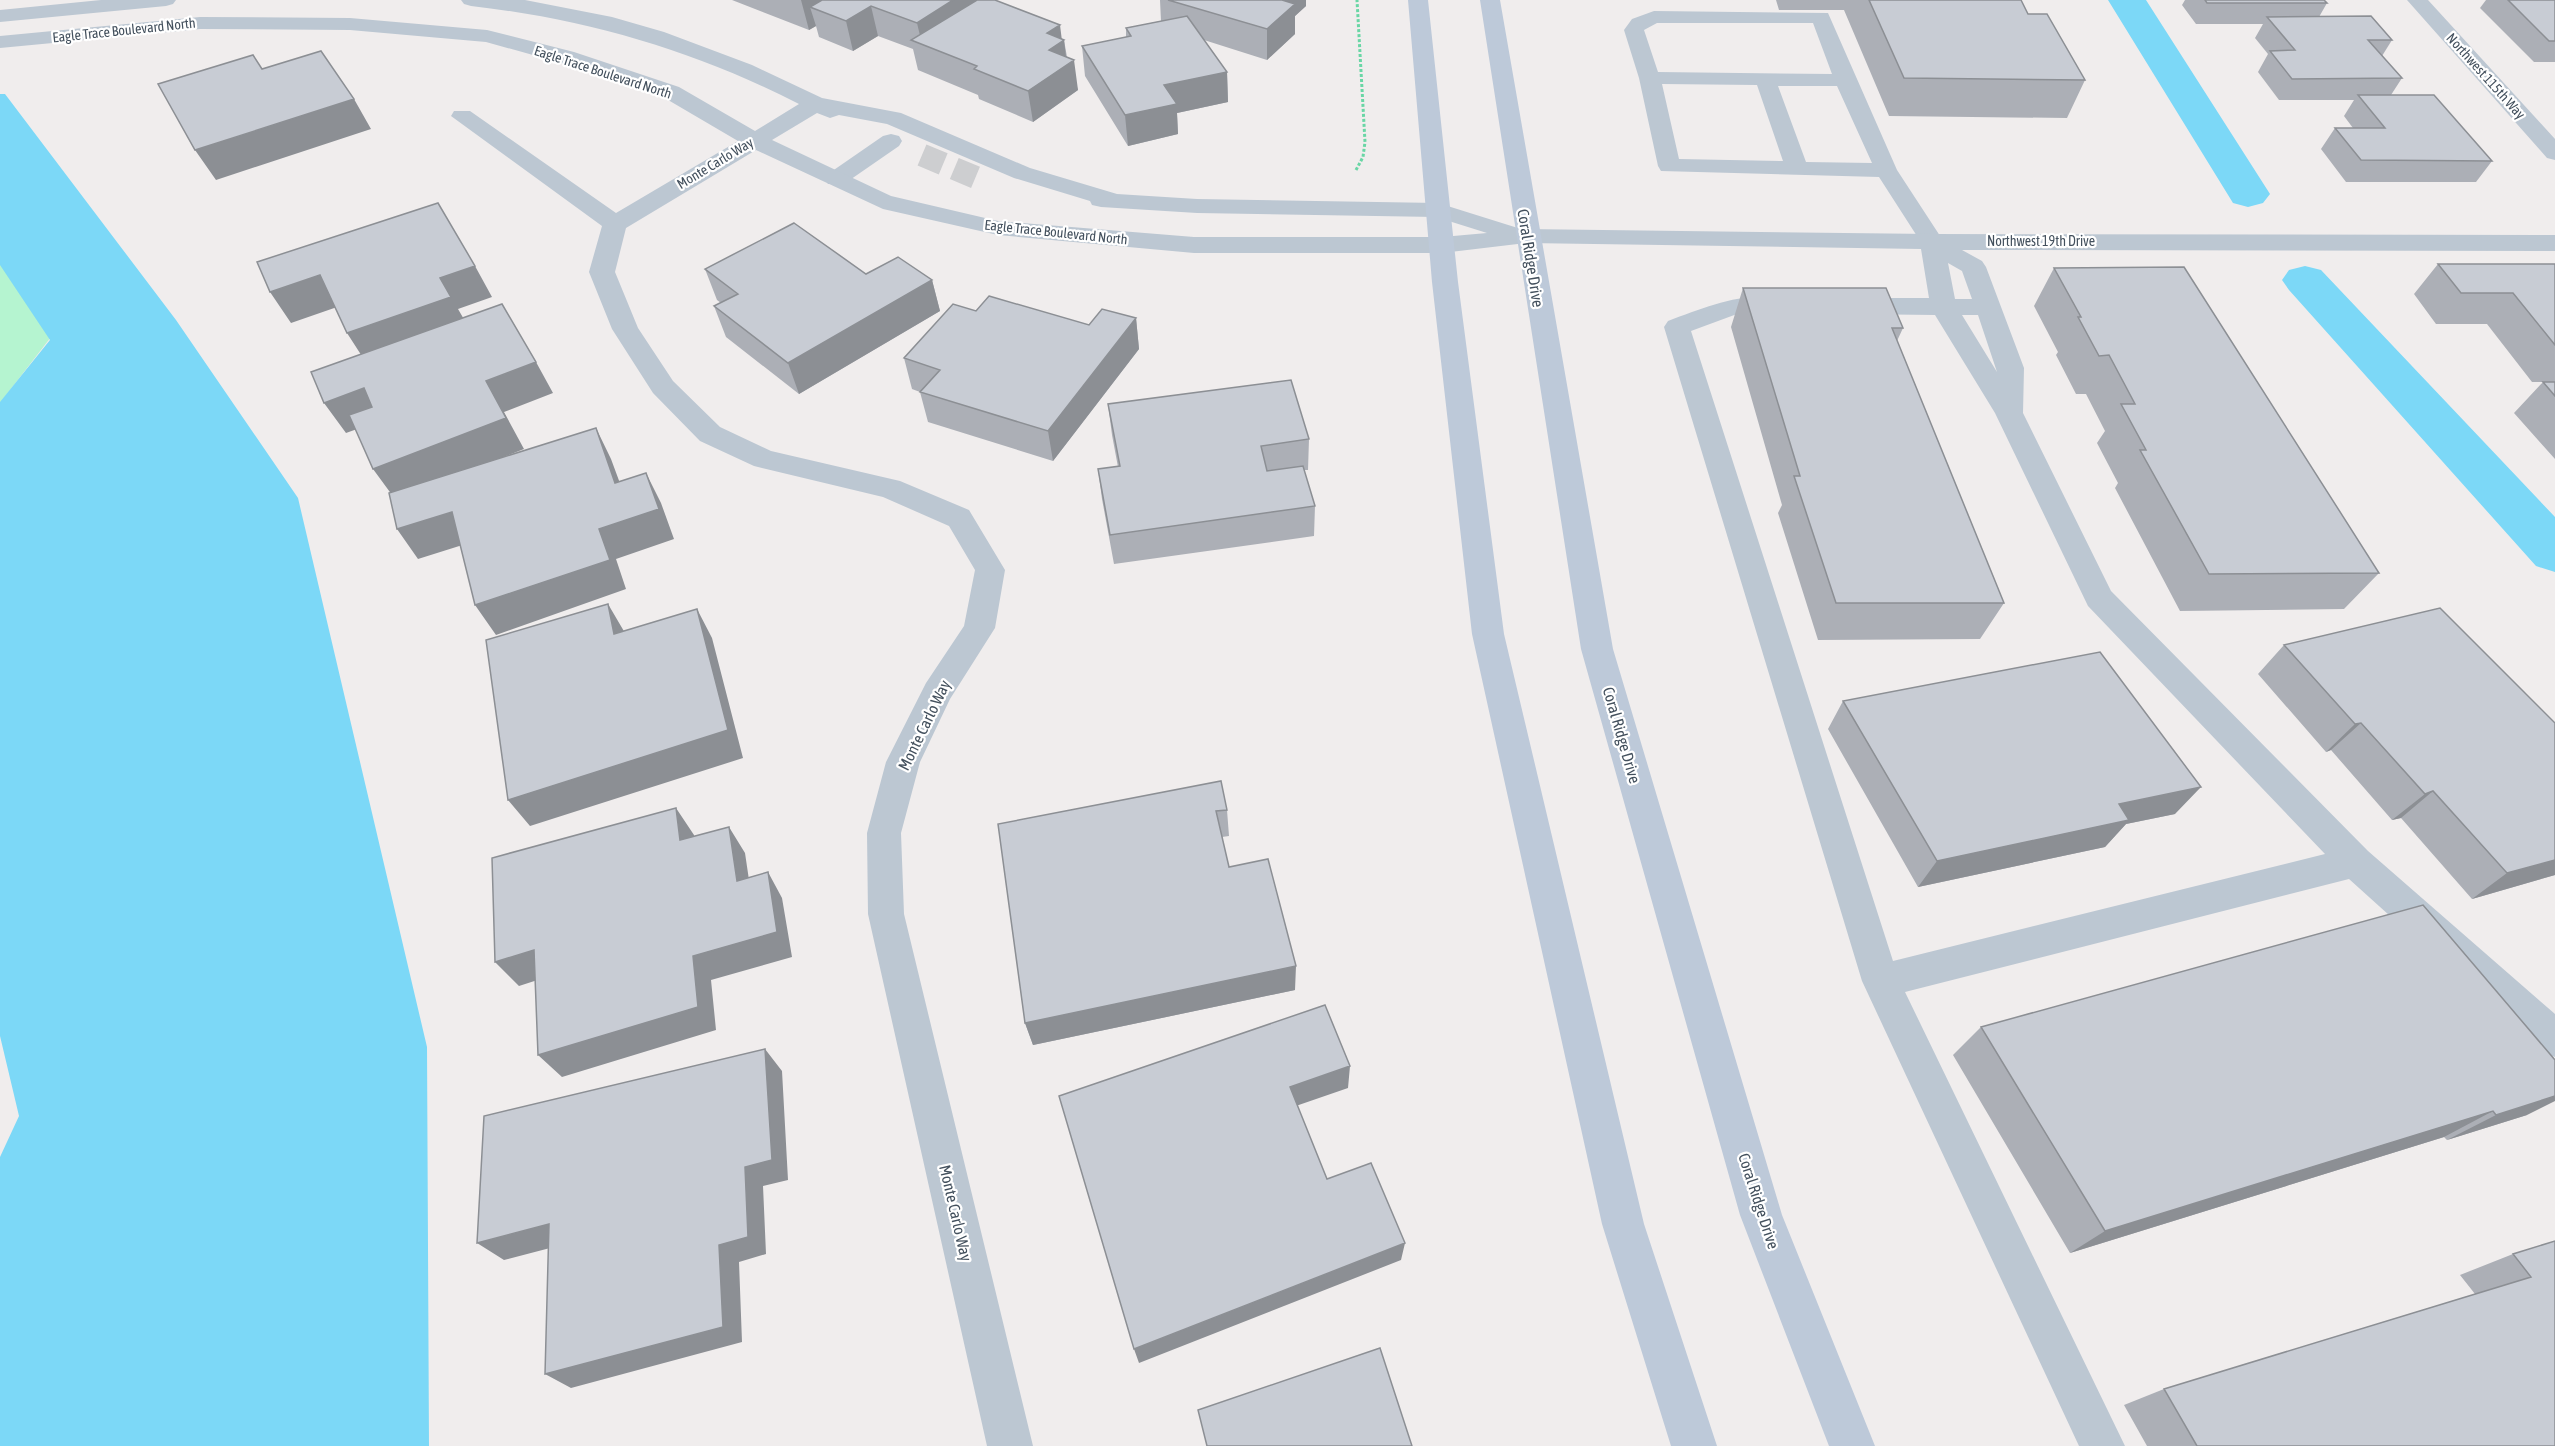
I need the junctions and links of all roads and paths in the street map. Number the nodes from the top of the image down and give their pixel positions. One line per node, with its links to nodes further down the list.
1 (166, 0): 8 (street, Eagle Trace Boulevard North)
2 (471, 0): 7 (street)
3 (1357, 0): 21 (path)
4 (1418, 0): 25 (main road)
5 (1490, 0): 27 (main road, Coral Ridge Drive)
6 (2417, 0): 18 (street, Northwest 115th Way)
7 (524, 2): 9 (street); 14 (street)
8 (0, 16)
9 (487, 36): 10 (street, Eagle Trace Boulevard North); 16 (street, Eagle Trace Boulevard North)
10 (0, 42)
11 (1650, 78): 12 (lane); 13 (lane); 19 (lane)
12 (1765, 79): 13 (lane); 19 (lane)
13 (1845, 80): 20 (lane)
14 (816, 104): 16 (street, Monte Carlo Way); 17 (street); 24 (street)
15 (462, 116): 26 (street)
16 (754, 140): 23 (street, Eagle Trace Boulevard North); 26 (street, Monte Carlo Way)
17 (901, 146): 23 (lane)
18 (2555, 153)
19 (1797, 168): 20 (lane)
20 (1886, 170): 28 (lane)
21 (1351, 174)
22 (977, 178): 24 (street)
23 (836, 179): 30 (street, Eagle Trace Boulevard North)
24 (1122, 203): 25 (street)
25 (1438, 210): 27 (street); 30 (main road)
26 (615, 224): 37 (street, Monte Carlo Way)
27 (1527, 236): 28 (street, Northwest 19th Drive); 30 (street, Eagle Trace Boulevard North); 39 (main road, Coral Ridge Drive)
28 (1932, 242): 29 (street, Northwest 19th Drive); 31 (street); 32 (street)
29 (2555, 243)
30 (1442, 245): 38 (main road)
31 (1943, 306): 32 (street); 33 (street); 35 (street)
32 (1990, 307): 33 (street)
33 (2009, 413): 34 (street)
34 (2355, 862): 35 (street); 36 (street)
35 (1881, 981): 40 (street)
36 (2555, 1039)
37 (1010, 1446)
38 (1694, 1446)
39 (1852, 1446)
40 (2102, 1446)

